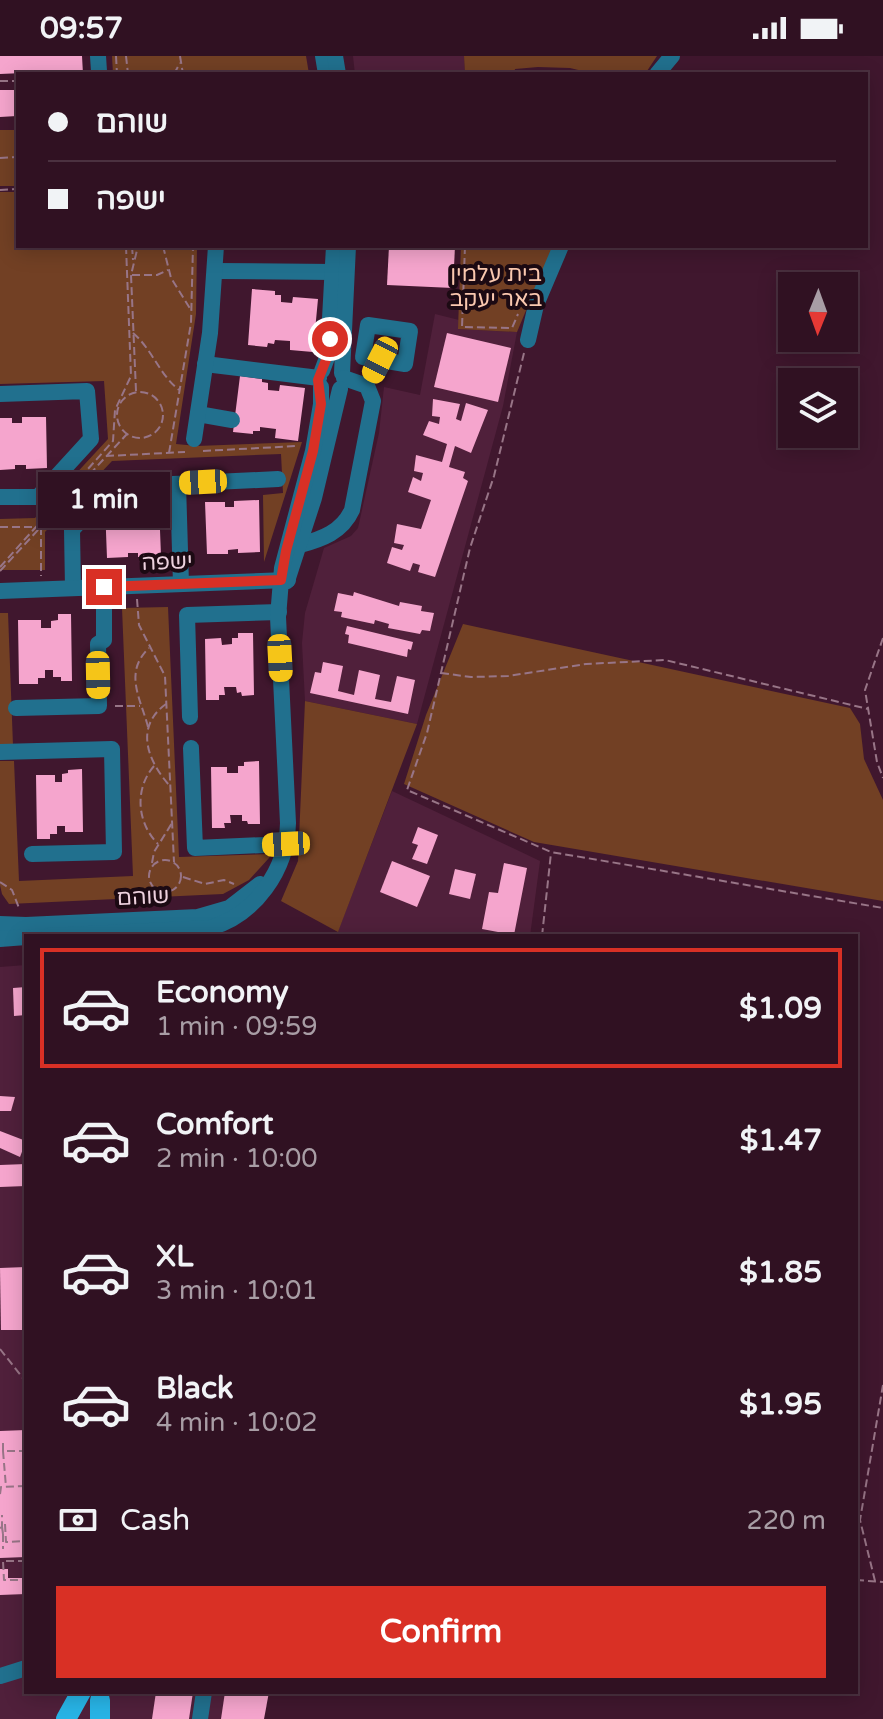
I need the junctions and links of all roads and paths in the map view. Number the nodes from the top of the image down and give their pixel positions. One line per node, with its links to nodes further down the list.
1 (180, 56): 3 (path)
2 (672, 56): 6 (street)
3 (181, 62): 4 (path); 5 (path)
4 (175, 72)
5 (183, 72)
6 (659, 72)
7 (132, 248): 16 (path)
8 (137, 248): 16 (path)
9 (164, 248): 17 (path)
10 (193, 248): 21 (path)
11 (216, 248): 18 (street)
12 (334, 248): 19 (street, שוהם)
13 (348, 248): 23 (street, שוהם)
14 (465, 248): 22 (path)
15 (560, 248): 26 (street)
16 (133, 261): 20 (path)
17 (169, 270): 20 (path); 21 (path)
18 (216, 271): 19 (street); 28 (street)
19 (334, 272): 29 (street, שוהם)
20 (131, 275): 25 (path)
21 (192, 311): 32 (path)
22 (518, 314)
23 (345, 321): 24 (street); 30 (street, שוהם)
24 (368, 325): 27 (street); 27 (street)
25 (133, 333): 32 (path); 33 (path)
26 (528, 340): 61 (path)
27 (380, 360): 31 (street)
28 (205, 364): 29 (street); 35 (street)
29 (321, 379): 30 (street); 40 (street, שוהם)
30 (342, 380): 31 (street); 49 (street, שוהם)
31 (367, 386): 49 (street)
32 (180, 391): 37 (path)
33 (136, 392): 36 (path); 39 (path)
34 (0, 394): 46 (street)
35 (198, 414): 38 (street); 41 (street)
36 (164, 418): 37 (path); 39 (path)
37 (175, 419): 42 (path)
38 (232, 420)
39 (127, 434): 43 (path)
40 (314, 445): 41 (path); 51 (street, שוהם)
41 (192, 447): 42 (path)
42 (169, 453): 43 (path)
43 (106, 456): 48 (path)
44 (278, 479): 45 (street)
45 (178, 484): 52 (street); 55 (street)
46 (0, 497)
47 (0, 527): 48 (path)
48 (41, 527): 50 (path); 56 (path)
49 (300, 545): 51 (street, שוהם)
50 (0, 571)
51 (285, 580): 52 (street, ישפה); 58 (street, שוהם)
52 (181, 584): 53 (street, ישפה)
53 (137, 586): 54 (street, ישפה); 60 (path)
54 (104, 587): 55 (street, ישפה); 63 (street)
55 (73, 588): 56 (street, ישפה)
56 (41, 589): 57 (street, ישפה)
57 (0, 591)
58 (279, 609): 67 (street); 76 (street, שוהם)
59 (883, 638): 66 (path)
60 (150, 648): 62 (path); 64 (path)
61 (441, 673): 66 (path); 77 (path)
62 (167, 704): 68 (path); 73 (path)
63 (99, 706): 64 (path); 65 (street)
64 (141, 706): 68 (path)
65 (16, 708)
66 (868, 709): 72 (path)
67 (190, 717)
68 (149, 728): 71 (path)
69 (191, 748): 76 (street)
70 (0, 752): 78 (street)
71 (154, 765): 73 (path); 75 (path)
72 (883, 778)
73 (171, 787): 74 (path)
74 (172, 822): 75 (path); 79 (path)
75 (158, 844): 80 (path)
76 (286, 844): 81 (street, שוהם)
77 (551, 852): 85 (path); 89 (path)
78 (32, 854)
79 (174, 862): 80 (path); 82 (path)
80 (151, 866): 82 (path)
81 (274, 872): 84 (street, שוהם); 88 (street, שוהם)
82 (181, 876): 84 (path)
83 (0, 882): 87 (path)
84 (247, 895): 87 (street, שוהם)
85 (883, 908)
86 (0, 924): 87 (street, שוהם)
87 (23, 931): 90 (street, שוהם)
88 (88, 934)
89 (542, 934)
90 (0, 939)
91 (0, 1349): 92 (path)
92 (24, 1379)
93 (883, 1385): 108 (path)
94 (3, 1443): 95 (path)
95 (3, 1451): 96 (path); 98 (path)
96 (24, 1451)
97 (24, 1486): 98 (path)
98 (2, 1487): 99 (path)
99 (0, 1494)
100 (2, 1515): 102 (path)
101 (5, 1524): 102 (path)
102 (2, 1531): 104 (path); 104 (path)
103 (24, 1541): 104 (path)
104 (6, 1542)
105 (24, 1561): 106 (path)
106 (24, 1580)
107 (858, 1580): 108 (path)
108 (875, 1581): 109 (path)
109 (883, 1582)
110 (24, 1669): 111 (street)
111 (0, 1676)
112 (204, 1694): 116 (street)
113 (93, 1702): 114 (main road); 115 (street)
114 (66, 1719)
115 (75, 1719)
116 (200, 1719)

